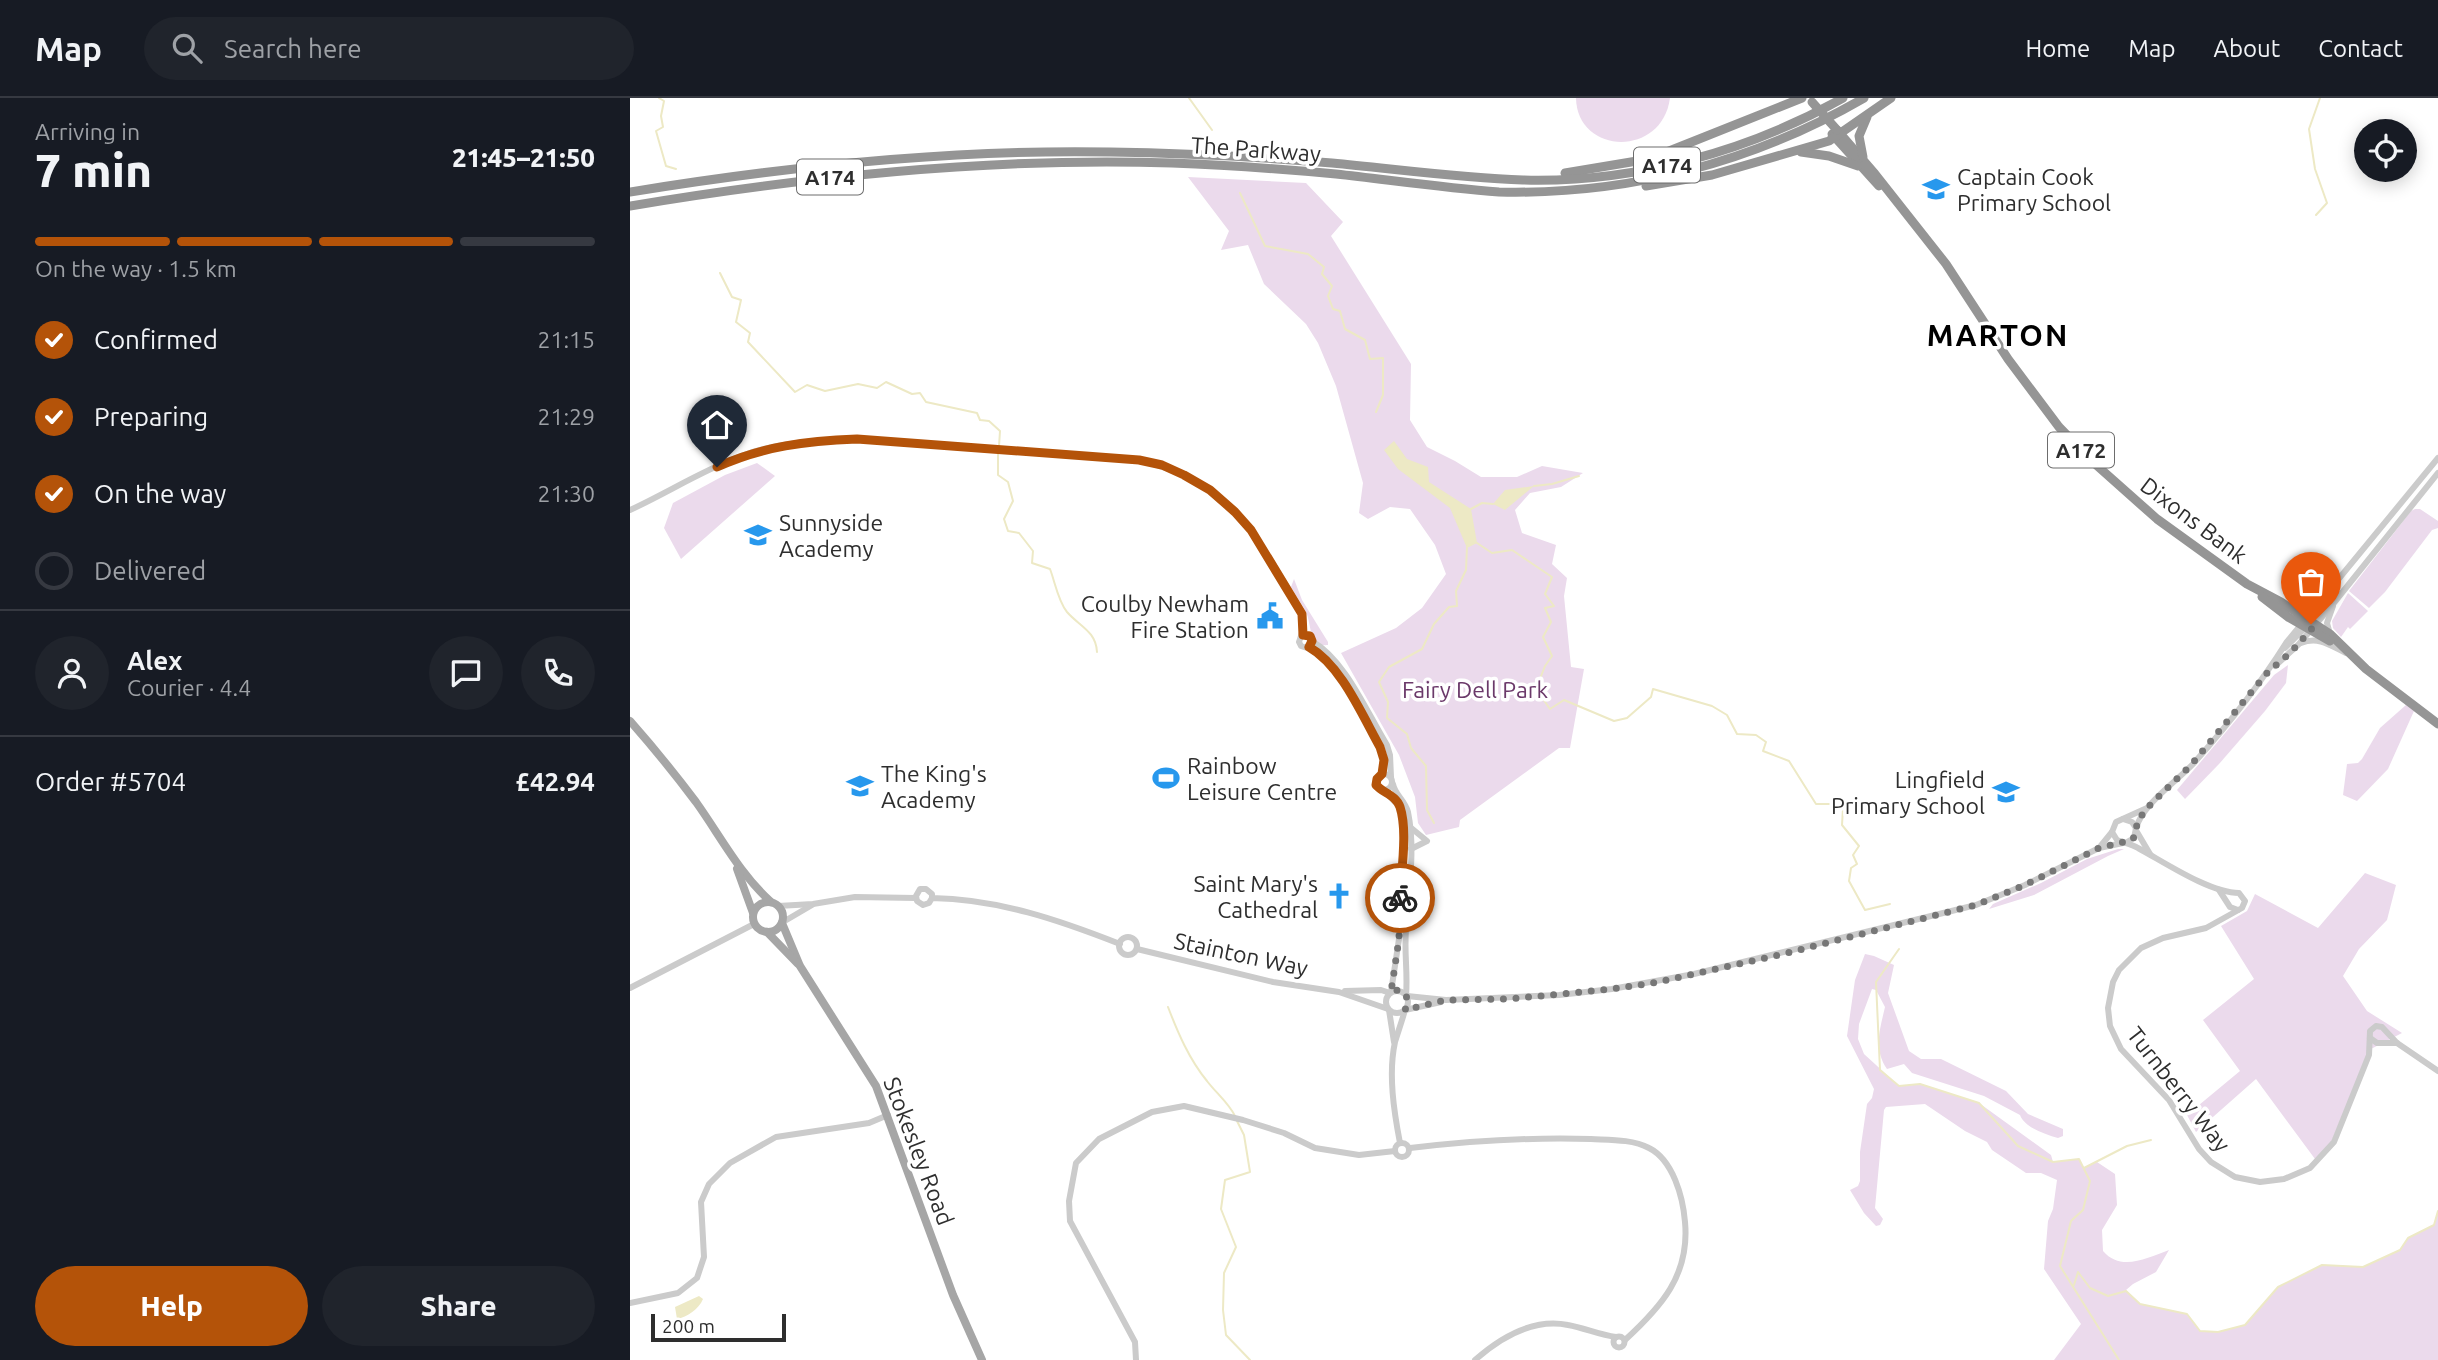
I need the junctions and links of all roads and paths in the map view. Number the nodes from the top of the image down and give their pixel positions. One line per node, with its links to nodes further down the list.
1 (1785, 98): 6 (main road, A172)
2 (1843, 98): 11 (highway, The Parkway / A174)
3 (1864, 98): 13 (highway, The Parkway / A174)
4 (1891, 98): 7 (highway)
5 (1806, 100): 6 (highway, A172); 8 (highway, A172)
6 (1773, 109): 11 (highway, A172)
7 (1868, 116): 8 (highway); 10 (highway)
8 (1836, 133): 9 (highway, A174); 10 (highway, A172)
9 (1798, 151): 10 (highway, A174); 13 (highway, A174)
10 (1863, 164): 18 (highway, Dixons Bank / A172)
11 (1480, 177): 12 (highway, The Parkway / A174)
12 (630, 190)
13 (1543, 192): 14 (highway, The Parkway / A174)
14 (630, 206)
15 (2438, 458): 21 (street)
16 (2438, 473): 20 (street)
17 (630, 510): 25 (street)
18 (2254, 589): 19 (highway, Dixons Bank / A172); 22 (highway, Dixons Bank / A172)
19 (2281, 602): 21 (street, A172); 23 (highway, Dixons Bank / A172)
20 (2333, 604): 23 (street); 24 (street)
21 (2317, 607): 23 (street)
22 (2288, 617): 23 (highway, Dixons Bank / A172); 28 (street)
23 (2309, 624): 24 (highway, Dixons Bank / A172); 27 (street); 28 (street); 29 (highway, Dixons Bank / A172)
24 (2330, 634): 29 (highway, Dixons Bank / A172)
25 (1303, 635): 26 (street); 26 (street)
26 (1310, 644): 33 (street); 34 (street)
27 (2299, 644): 29 (street); 30 (street)
28 (2284, 647): 30 (street)
29 (2351, 656): 32 (highway, Dixons Bank / A172)
30 (2268, 672): 37 (street)
31 (630, 721): 46 (main road)
32 (2438, 724)
33 (1382, 774): 34 (street); 36 (street)
34 (1391, 776): 35 (street)
35 (1393, 784): 36 (street); 39 (street)
36 (1384, 791): 64 (street)
37 (2147, 808): 38 (street); 40 (street)
38 (2123, 819): 40 (street); 41 (street)
39 (1410, 827): 44 (street); 44 (street)
40 (2136, 829): 42 (street); 45 (street)
41 (2112, 832): 42 (street); 43 (street)
42 (2124, 843): 43 (street); 45 (street)
43 (2099, 848): 66 (street)
44 (1411, 849): 65 (street)
45 (2150, 854): 47 (street)
46 (735, 863): 51 (main road); 56 (main road)
47 (2219, 890): 48 (street); 53 (street)
48 (2233, 893): 53 (street); 54 (street)
49 (915, 898): 50 (street); 50 (street); 52 (street)
50 (932, 898): 59 (street)
51 (775, 904): 52 (street); 56 (main road); 57 (main road)
52 (813, 904): 57 (street)
53 (2228, 904): 54 (street); 55 (street)
54 (2240, 909): 55 (street, Turnberry Way)
55 (2224, 917): 74 (street, Turnberry Way)
56 (754, 919): 58 (main road); 62 (street)
57 (782, 923): 58 (main road); 61 (main road)
58 (767, 932): 61 (main road)
59 (1120, 944): 60 (street); 60 (street)
60 (1137, 949): 63 (street, Stainton Way)
61 (800, 966): 76 (main road, Stokesley Road)
62 (630, 988)
63 (1339, 992): 64 (street, Stainton Way); 67 (street, Stainton Way)
64 (1391, 992): 65 (street); 67 (street)
65 (1406, 996): 66 (street); 68 (street)
66 (1446, 1000): 68 (street)
67 (1389, 1009): 68 (street); 73 (street)
68 (1405, 1010): 73 (street)
69 (2386, 1031): 70 (street); 71 (street); 72 (street)
70 (2370, 1038): 71 (street); 74 (street, Turnberry Way)
71 (2381, 1043): 72 (street); 74 (street, Turnberry Way)
72 (2397, 1043): 75 (street)
73 (1395, 1044): 77 (street)
74 (2370, 1055)
75 (2438, 1071)
76 (888, 1115): 80 (street); 82 (main road, Stokesley Road)
77 (1400, 1143): 78 (street); 79 (street)
78 (1410, 1148): 79 (street); 83 (street)
79 (1395, 1151): 81 (street)
80 (630, 1303)
81 (1136, 1358)
82 (982, 1360)
83 (1475, 1360)

